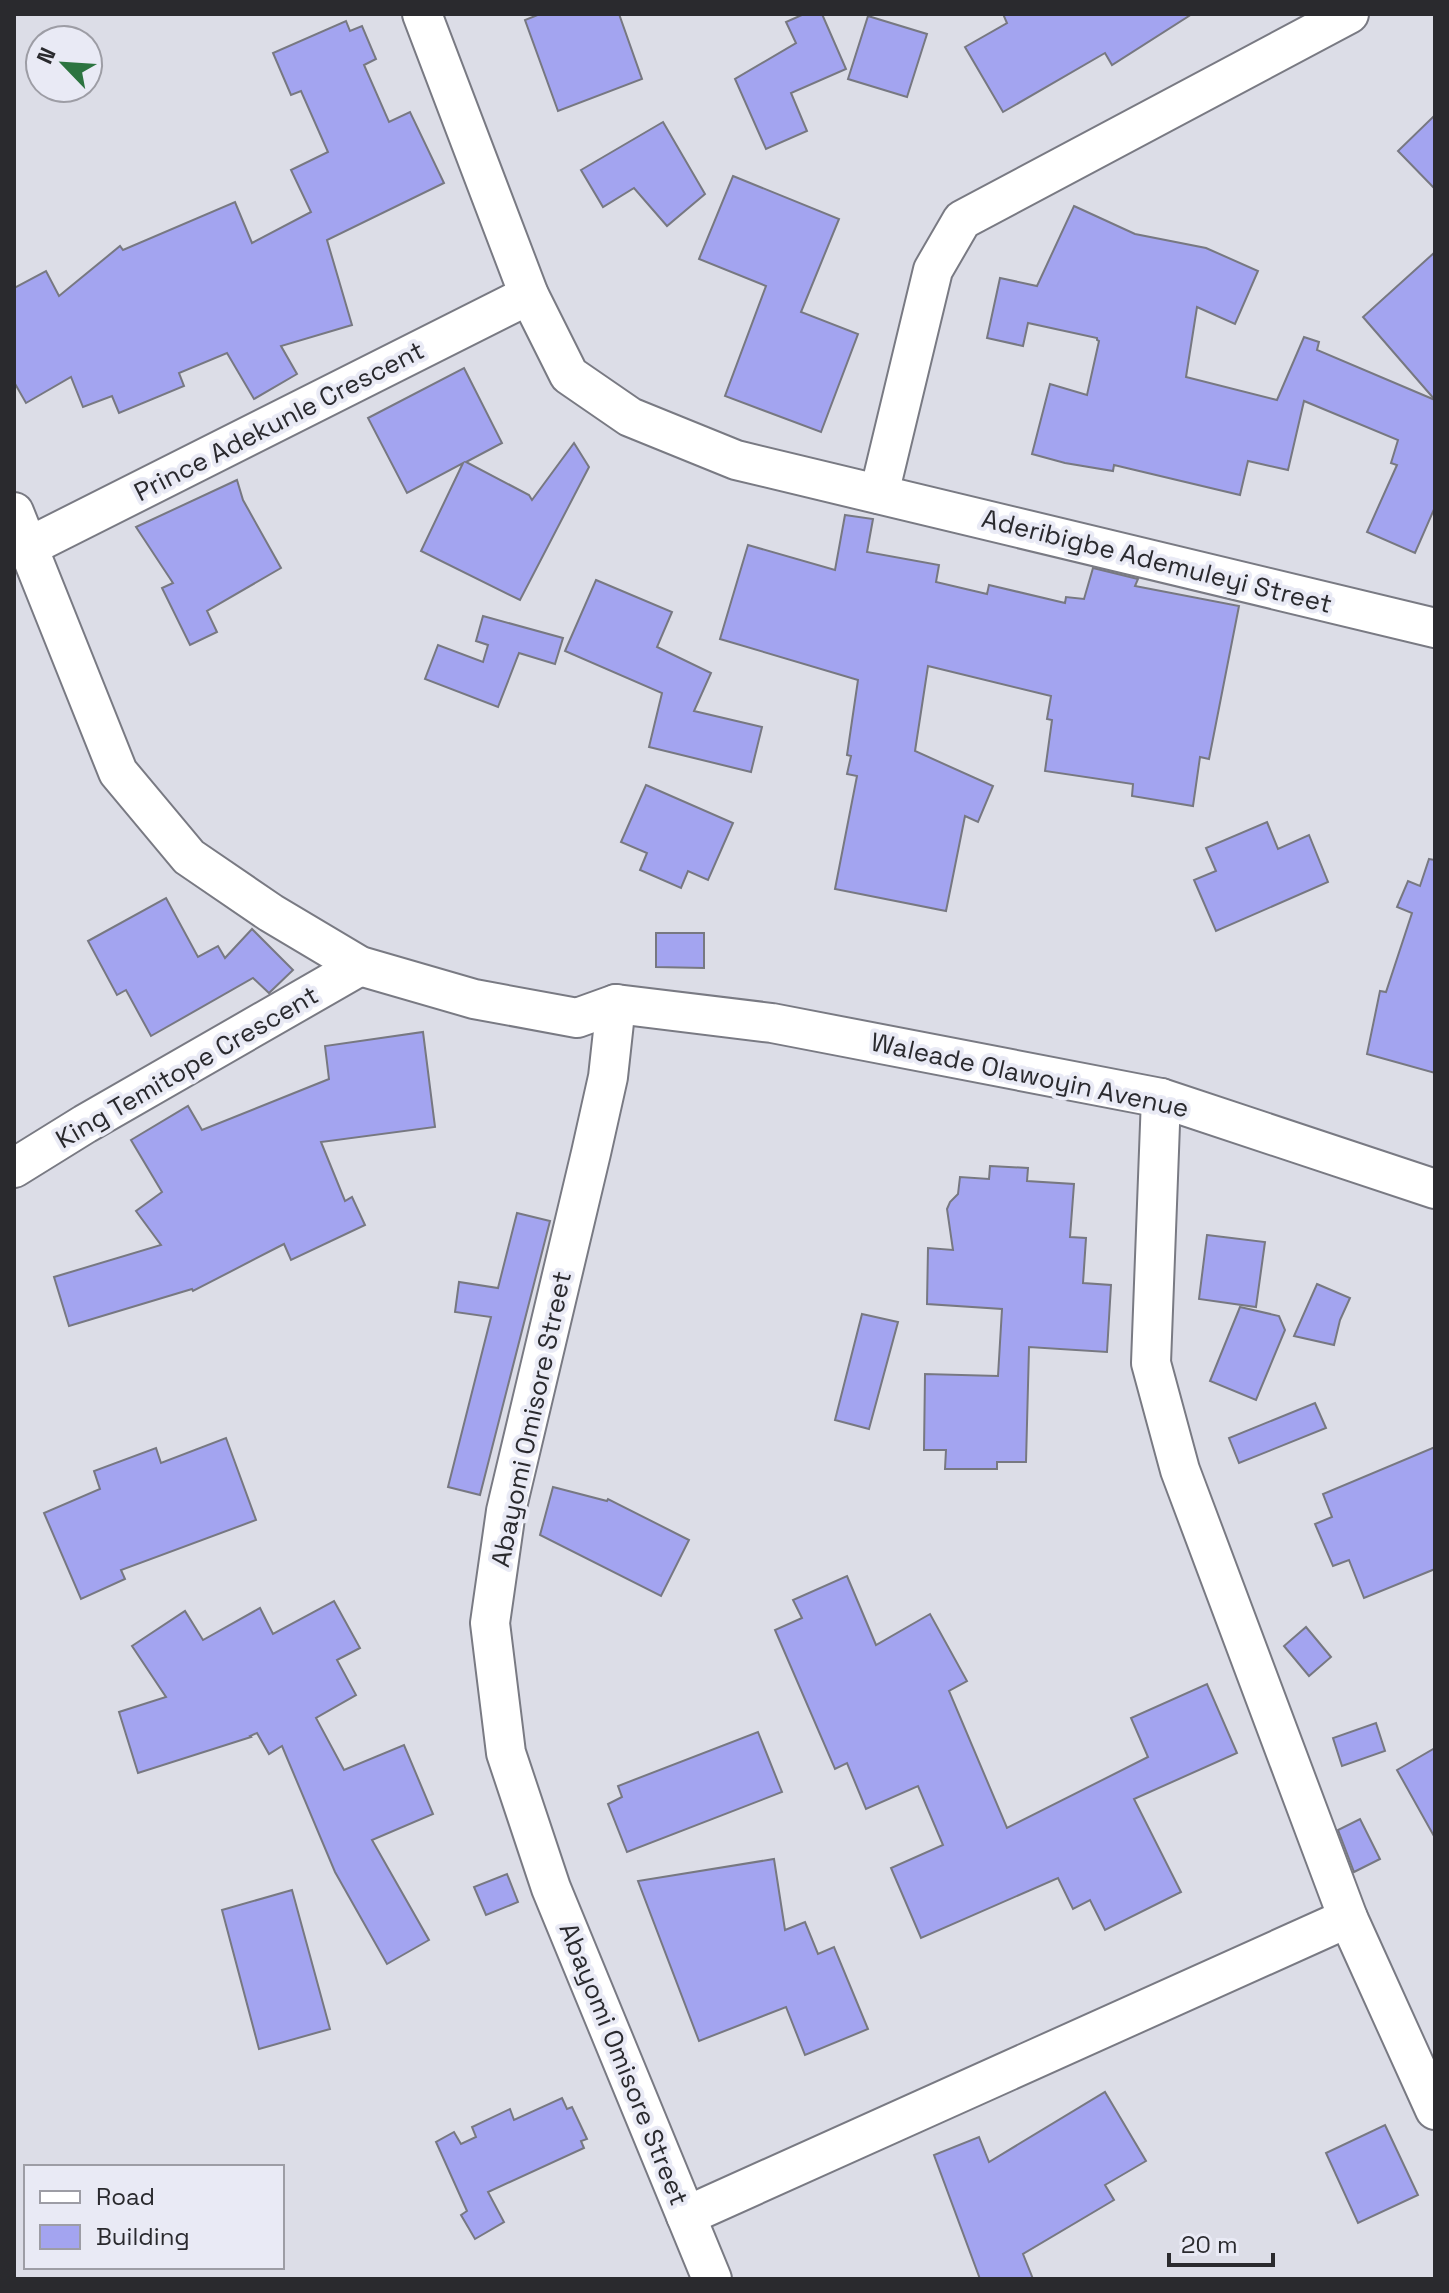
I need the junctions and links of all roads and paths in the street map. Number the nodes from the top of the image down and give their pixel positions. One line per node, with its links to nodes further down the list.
1 (422, 14): 3 (street, Aderibigbe Ademuleyi Street)
2 (1349, 14): 4 (street)
3 (529, 295): 4 (street, Aderibigbe Ademuleyi Street); 6 (street, Prince Adekunle Crescent)
4 (879, 494): 7 (street, Aderibigbe Ademuleyi Street)
5 (14, 512): 6 (street)
6 (28, 547): 8 (street)
7 (1435, 628)
8 (360, 966): 9 (street); 11 (street, King Temitope Crescent)
9 (616, 1004): 10 (street, Waleade Olawoyin Avenue); 15 (street, Abayomi Omisore Street)
10 (1161, 1098): 12 (street, Waleade Olawoyin Avenue); 13 (street)
11 (14, 1168)
12 (1435, 1189)
13 (1348, 1918): 14 (street); 15 (street)
14 (1435, 2110)
15 (686, 2216): 16 (street, Abayomi Omisore Street)
16 (712, 2279)

